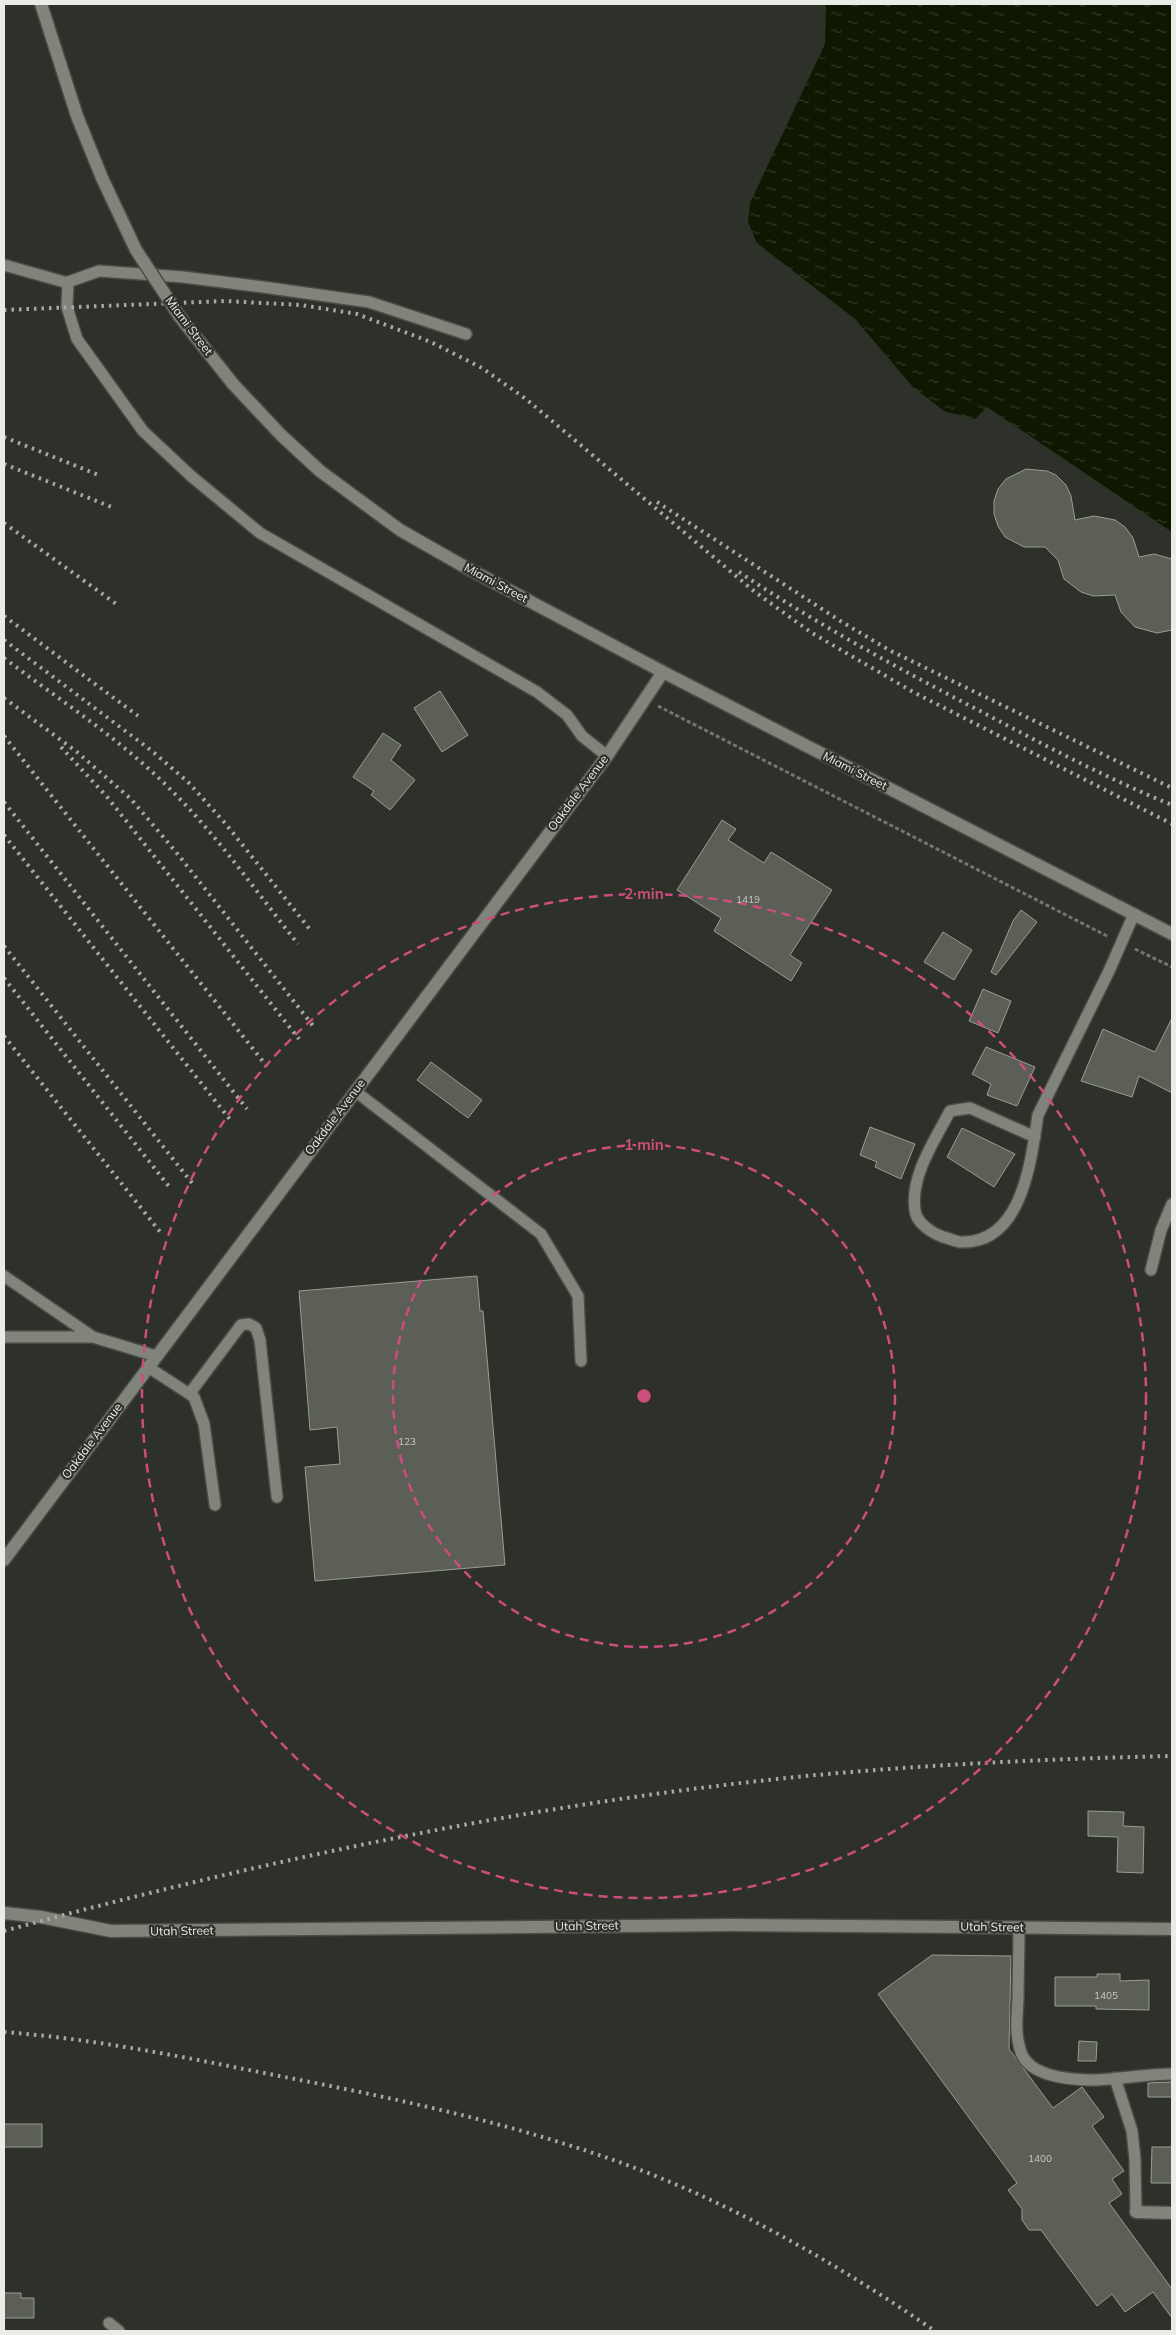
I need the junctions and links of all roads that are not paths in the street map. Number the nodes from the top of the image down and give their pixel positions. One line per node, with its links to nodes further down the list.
1 (41, 4): 5 (street, Miami Street, bridge)
2 (4, 266): 3 (lane)
3 (68, 283): 4 (lane); 6 (lane)
4 (466, 334)
5 (663, 672): 6 (street, Oakdale Avenue); 7 (street, Miami Street)
6 (607, 756): 9 (street, Oakdale Avenue)
7 (1134, 914): 8 (street, Miami Street); 10 (lane)
8 (1172, 934)
9 (355, 1090): 16 (street, Oakdale Avenue); 17 (lane)
10 (1035, 1137): 10 (lane)
11 (1172, 1204): 12 (lane)
12 (1151, 1270)
13 (4, 1276): 15 (lane)
14 (4, 1337): 15 (lane)
15 (93, 1337): 16 (lane)
16 (156, 1356): 18 (street, Oakdale Avenue)
17 (581, 1361)
18 (148, 1367): 19 (lane); 22 (street, Oakdale Avenue)
19 (190, 1394): 20 (lane); 21 (lane)
20 (277, 1497)
21 (215, 1505)
22 (4, 1560)
23 (4, 1913): 24 (street, Utah Street)
24 (1020, 1927): 25 (street, Utah Street); 27 (lane)
25 (1172, 1929)
26 (1172, 2074): 27 (lane)
27 (1115, 2078): 28 (lane)
28 (1136, 2212): 29 (street)
29 (1172, 2213)
30 (109, 2323): 31 (lane)
31 (118, 2331)

